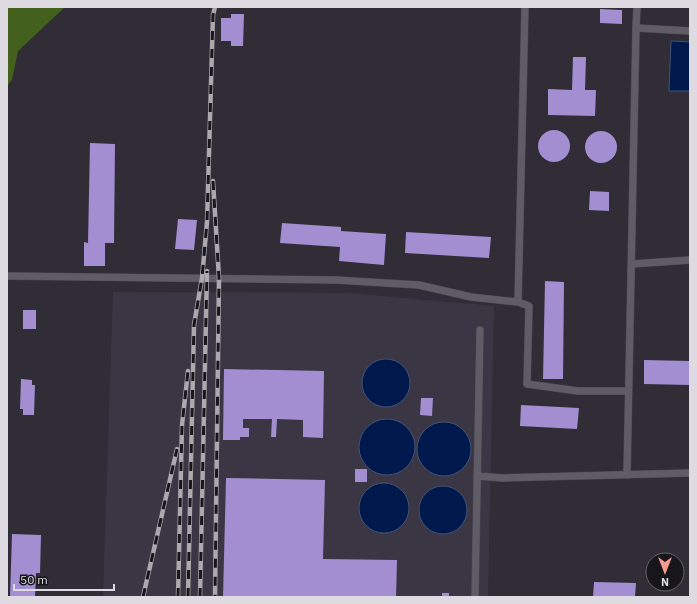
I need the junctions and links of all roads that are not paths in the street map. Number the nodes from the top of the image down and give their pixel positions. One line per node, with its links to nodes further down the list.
1 (525, 7): 8 (lane)
2 (637, 7): 3 (lane)
3 (636, 28): 4 (lane); 6 (lane)
4 (690, 31)
5 (690, 260): 6 (lane)
6 (632, 264): 10 (lane)
7 (7, 276): 8 (lane)
8 (518, 302): 10 (lane)
9 (480, 330): 13 (lane)
10 (627, 391): 12 (lane)
11 (690, 473): 12 (lane)
12 (627, 475): 13 (lane)
13 (477, 476): 14 (lane)
14 (475, 597)

